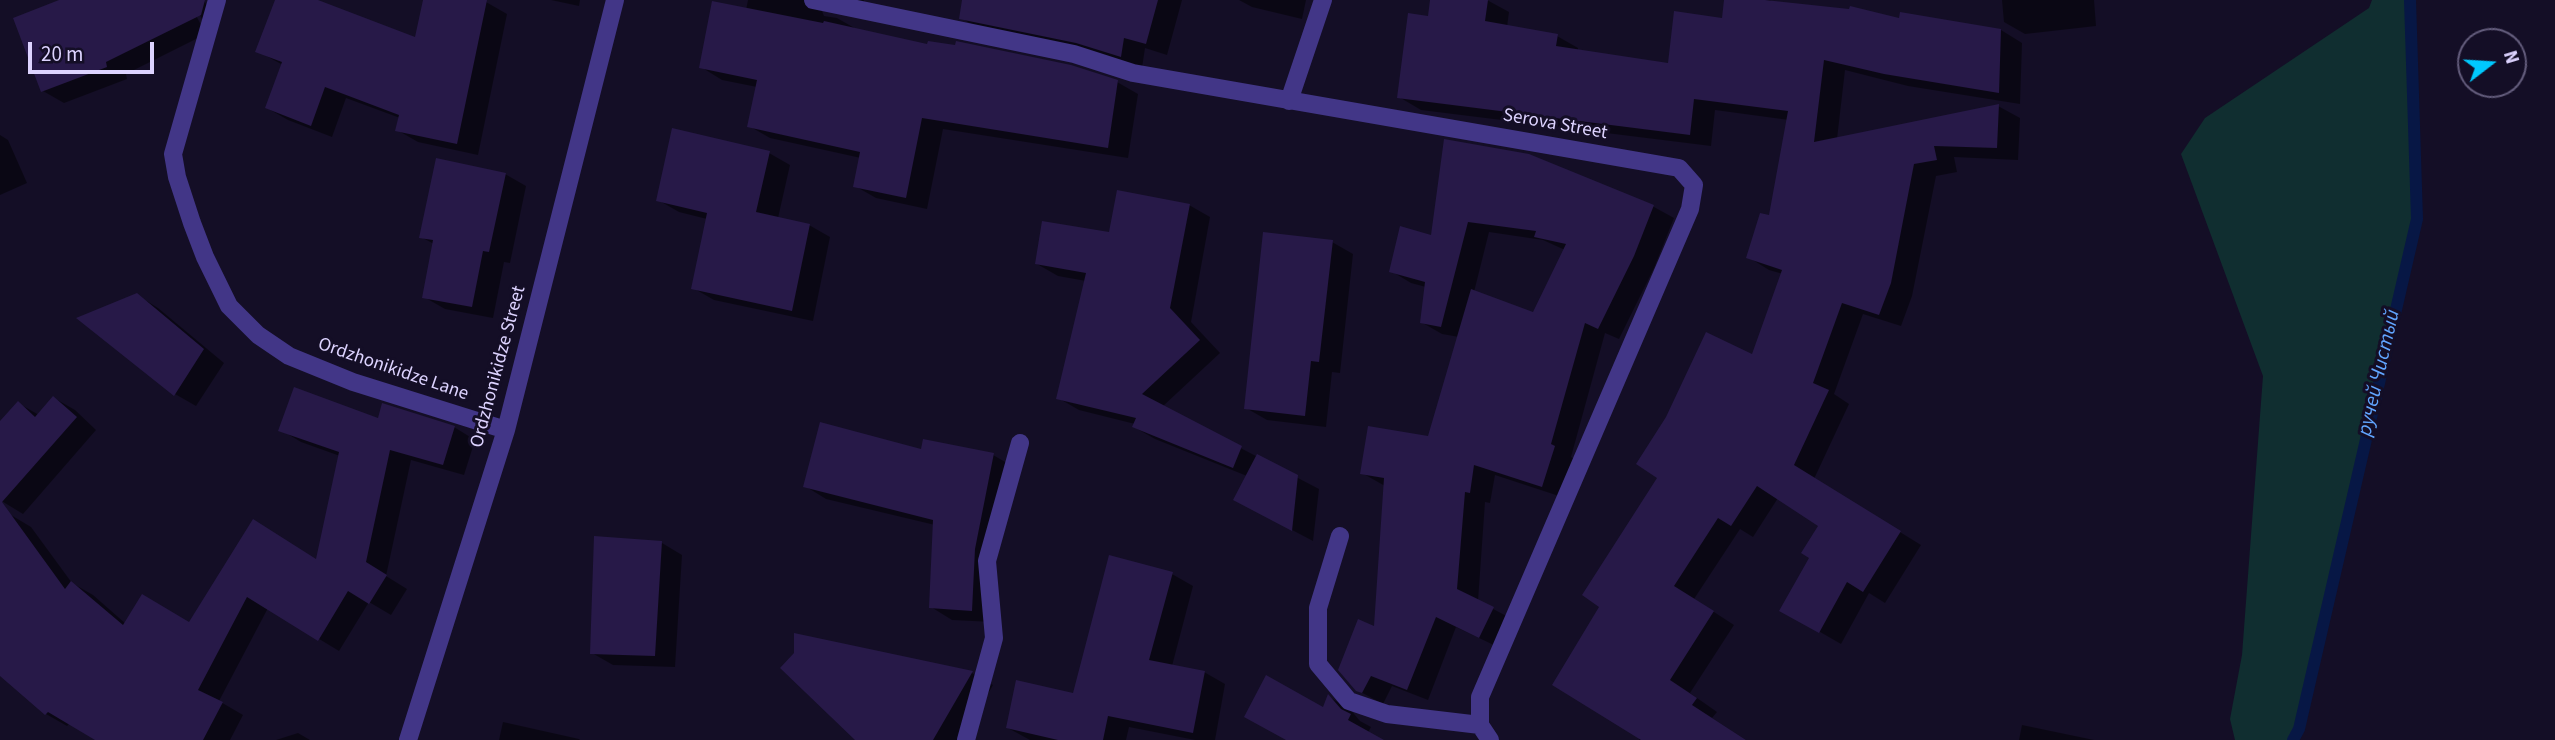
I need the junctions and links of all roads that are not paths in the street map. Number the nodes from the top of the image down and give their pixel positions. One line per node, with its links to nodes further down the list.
1 (217, 0): 6 (street, Ordzhonikidze Lane)
2 (615, 0): 6 (street, Ordzhonikidze Street)
3 (813, 0): 5 (street, Serova Street)
4 (1323, 0): 5 (street)
5 (1289, 100): 9 (street, Serova Street)
6 (506, 430): 10 (street, Ordzhonikidze Street)
7 (1020, 443): 11 (street)
8 (1340, 536): 9 (street)
9 (1485, 733)
10 (408, 740)
11 (966, 740)

